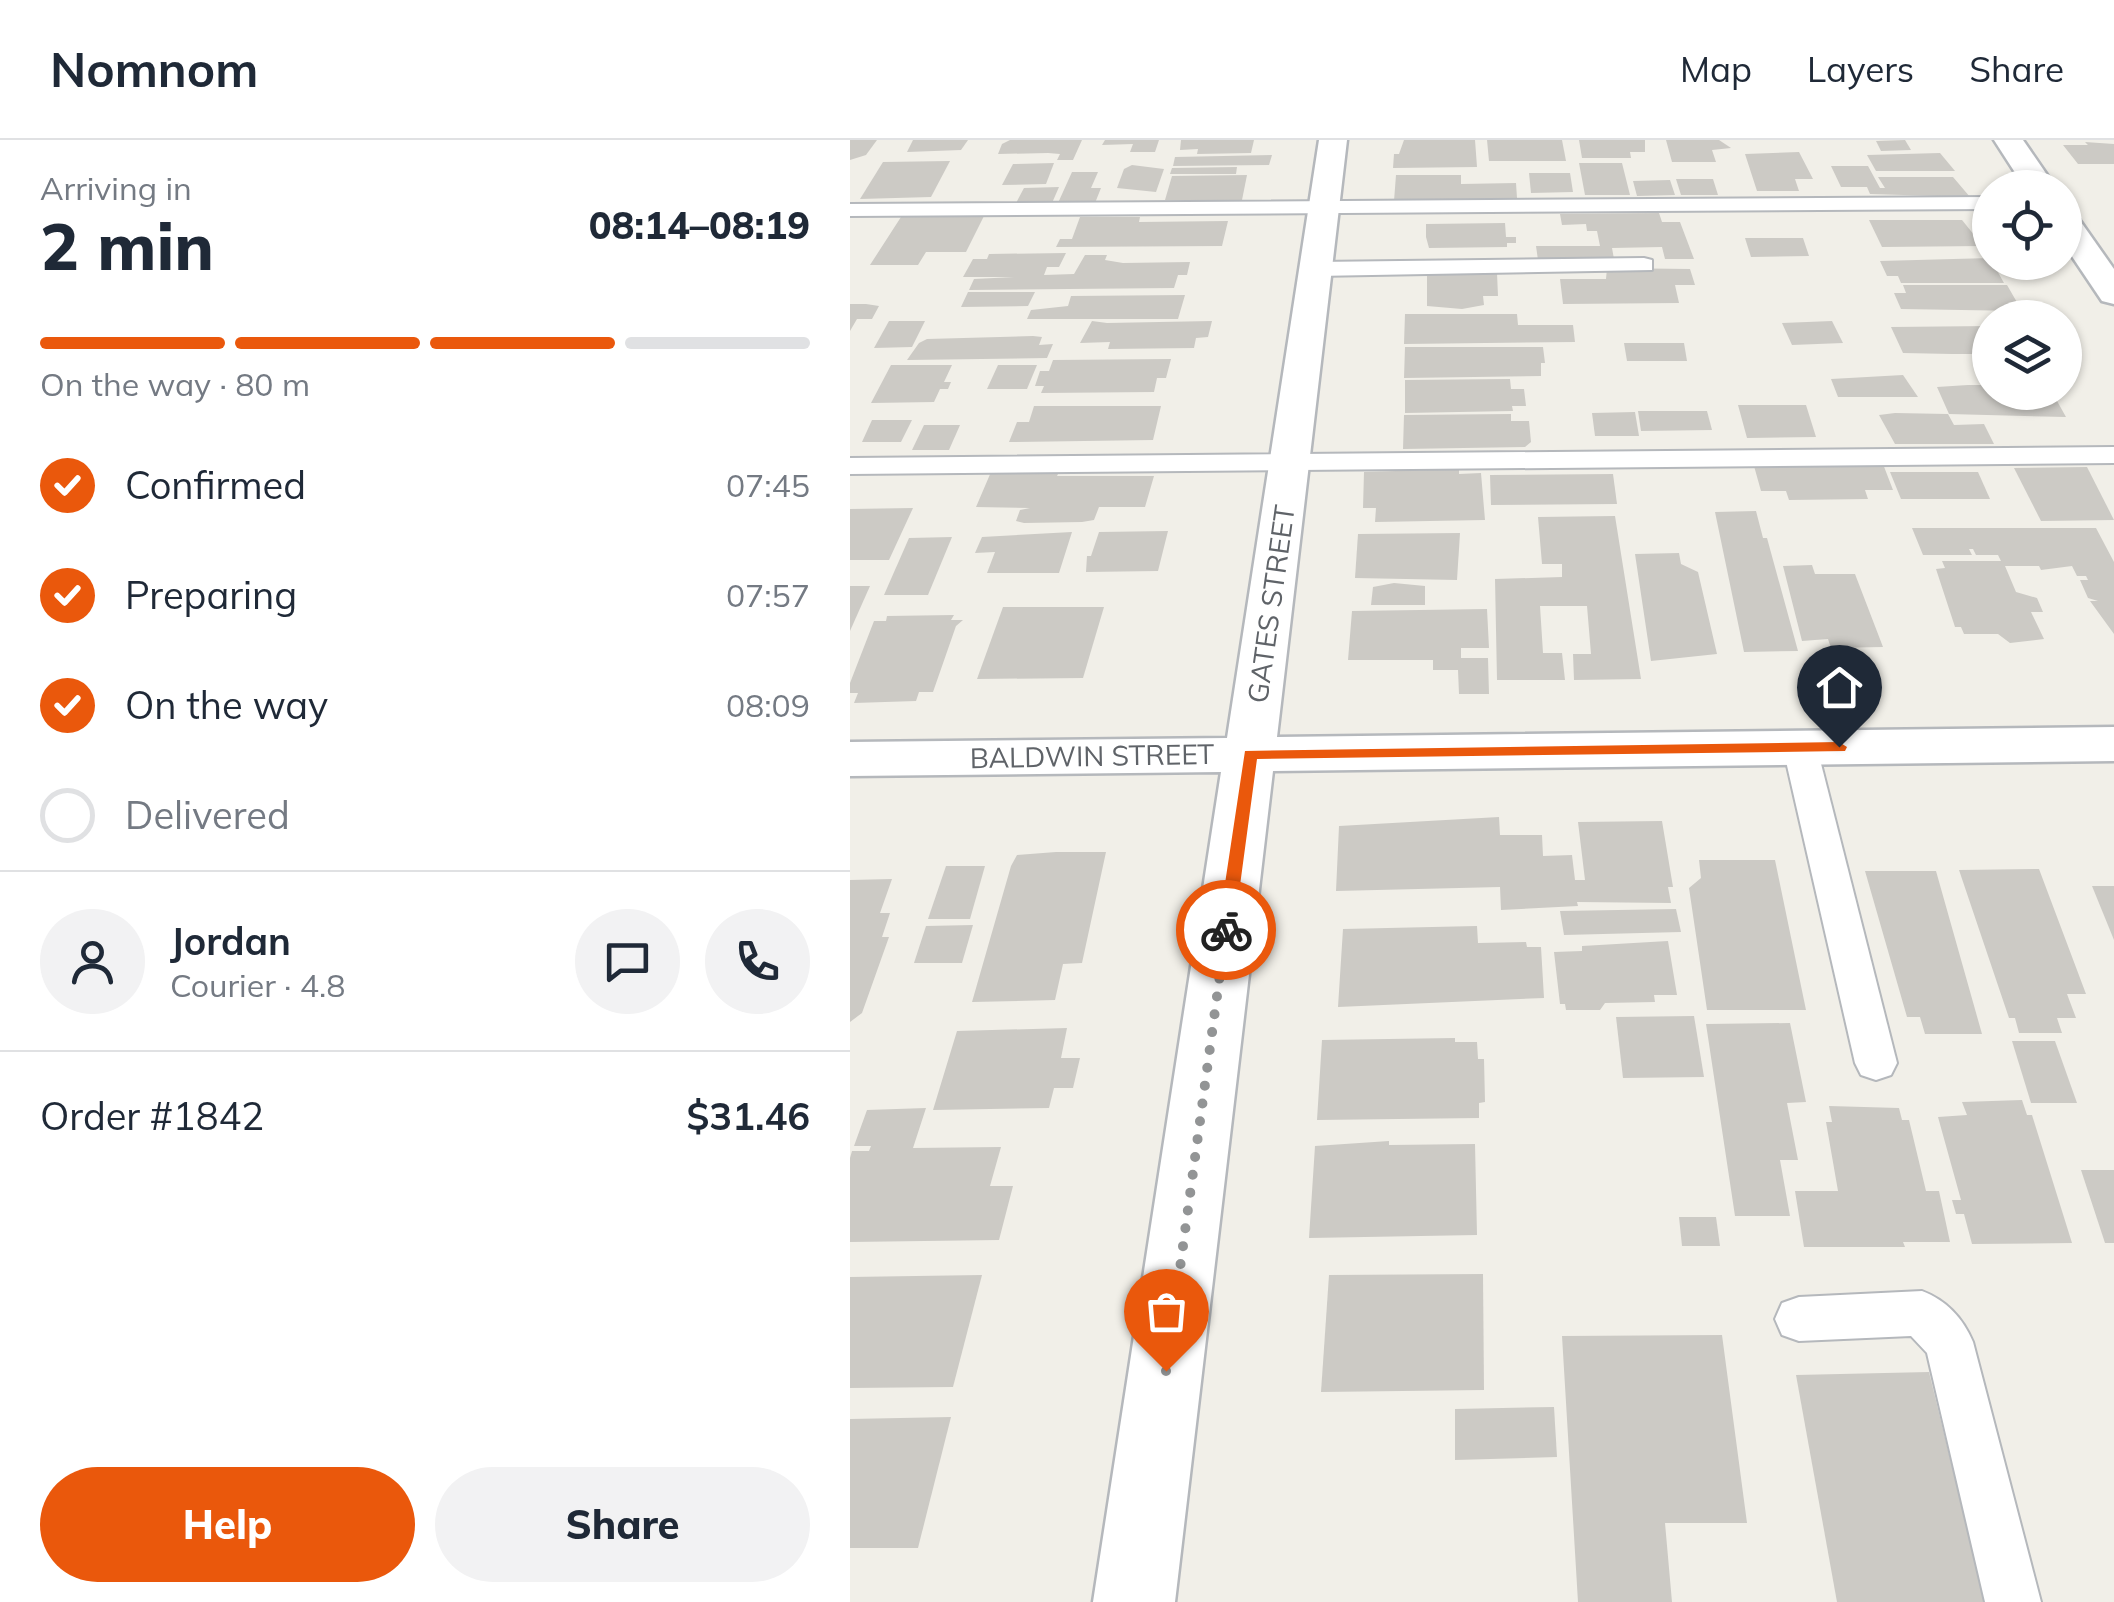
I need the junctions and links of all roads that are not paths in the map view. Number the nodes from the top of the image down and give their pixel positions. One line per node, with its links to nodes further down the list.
1 (1333, 140): 5 (street, GATES STREET)
2 (2008, 140): 3 (street)
3 (2029, 170)
4 (1972, 203): 5 (lane)
5 (1324, 209): 6 (lane); 9 (street, GATES STREET)
6 (850, 210)
7 (2082, 247): 10 (street)
8 (1644, 264): 9 (lane)
9 (1316, 269): 12 (street, GATES STREET)
10 (2114, 294)
11 (2114, 455): 12 (lane)
12 (1290, 462): 13 (lane); 16 (street, GATES STREET)
13 (850, 466)
14 (2114, 744): 15 (street, BALDWIN STREET)
15 (1800, 748): 16 (street, BALDWIN STREET); 18 (lane)
16 (1250, 754): 17 (street, BALDWIN STREET); 20 (street, GATES STREET)
17 (850, 759)
18 (1876, 1062)
19 (1800, 1319): 21 (lane)
20 (1134, 1602)
21 (2012, 1602)

